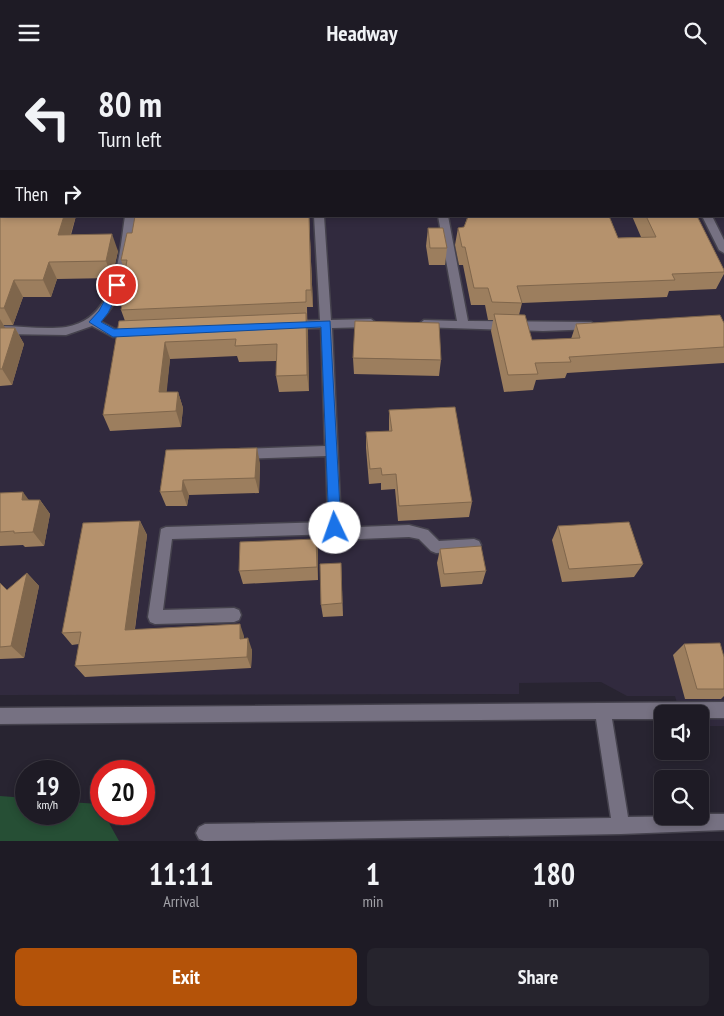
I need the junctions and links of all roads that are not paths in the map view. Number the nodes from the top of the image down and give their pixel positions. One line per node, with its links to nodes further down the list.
1 (130, 217): 6 (street)
2 (319, 217): 7 (street)
3 (443, 217): 10 (street)
4 (708, 217): 5 (street)
5 (724, 250)
6 (94, 322): 13 (street); 14 (street)
7 (326, 323): 8 (street); 12 (street); 15 (street)
8 (387, 323)
9 (415, 324): 10 (street)
10 (464, 325): 11 (street)
11 (602, 325)
12 (278, 326)
13 (0, 330)
14 (142, 332)
15 (331, 451): 16 (street); 17 (street)
16 (227, 455)
17 (335, 528): 18 (street); 19 (street)
18 (474, 545)
19 (234, 615)
20 (724, 710): 21 (street)
21 (603, 712): 22 (street); 24 (street)
22 (0, 716)
23 (724, 822): 24 (street)
24 (621, 826): 26 (street)
25 (206, 833): 26 (street)
26 (435, 835)

